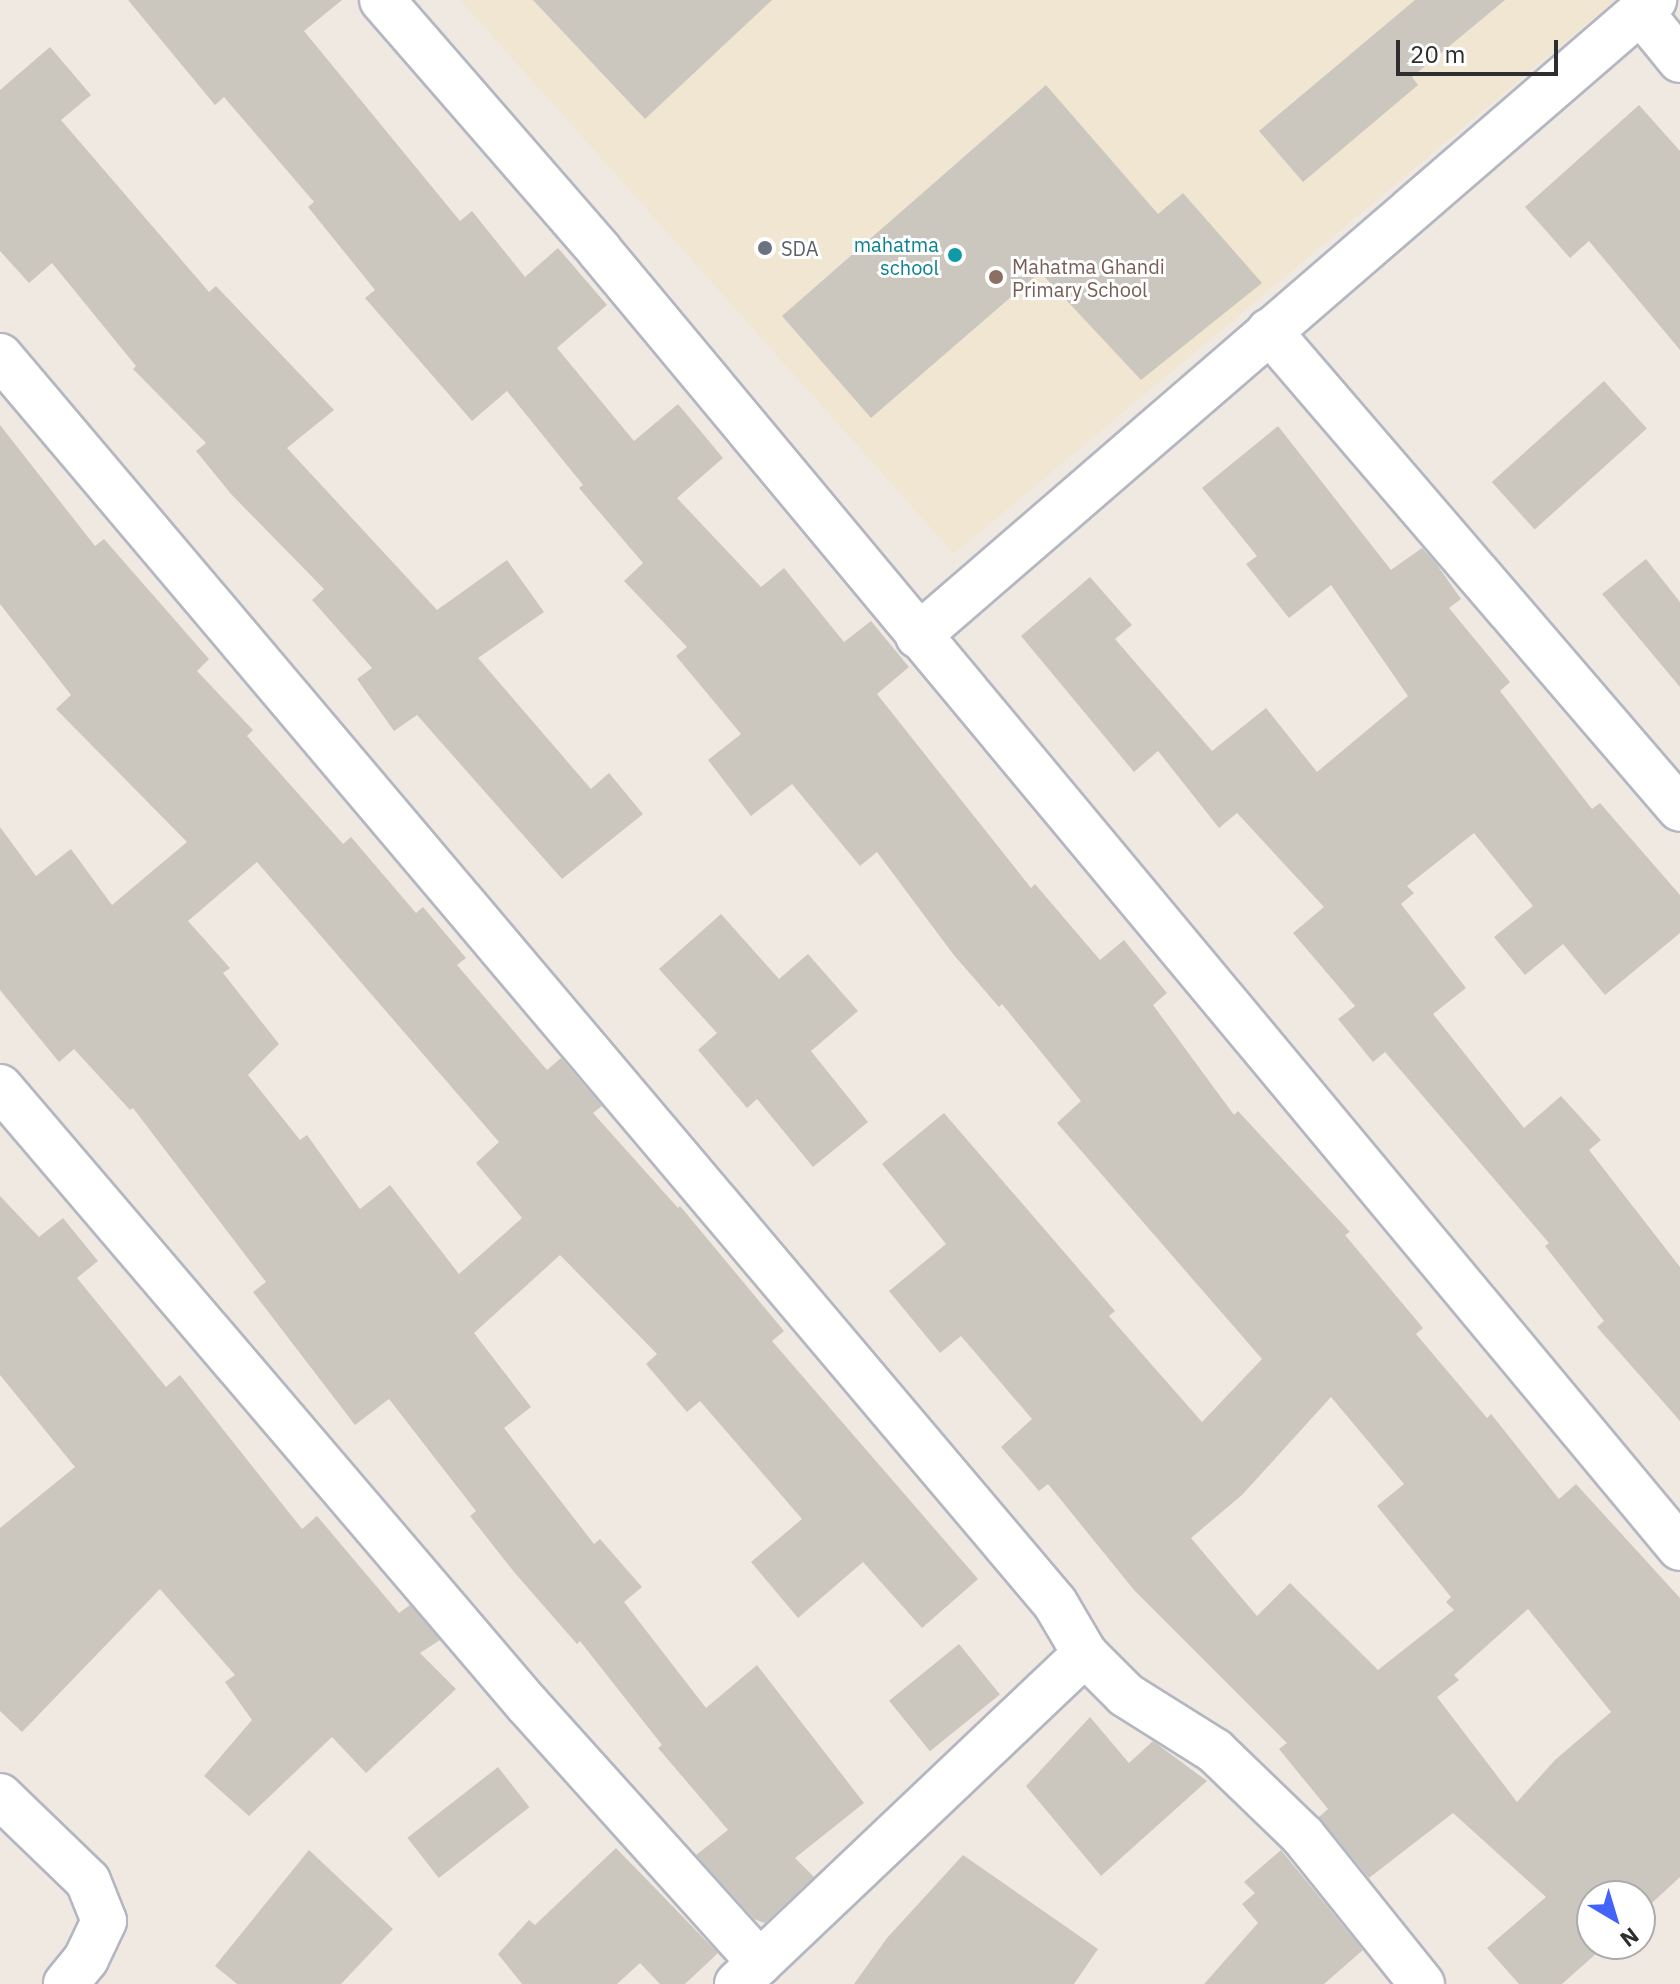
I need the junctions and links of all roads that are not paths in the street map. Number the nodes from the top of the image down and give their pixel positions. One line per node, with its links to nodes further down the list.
1 (382, 0): 6 (street)
2 (1647, 6): 3 (street); 4 (street)
3 (1680, 60)
4 (1269, 331): 6 (street); 7 (street)
5 (0, 356): 10 (street)
6 (918, 636): 9 (street)
7 (1680, 809)
8 (0, 1087): 12 (street)
9 (1680, 1548)
10 (1085, 1654): 12 (street); 14 (street)
11 (0, 1796): 13 (street)
12 (748, 1974)
13 (66, 1984)
14 (1422, 1984)

